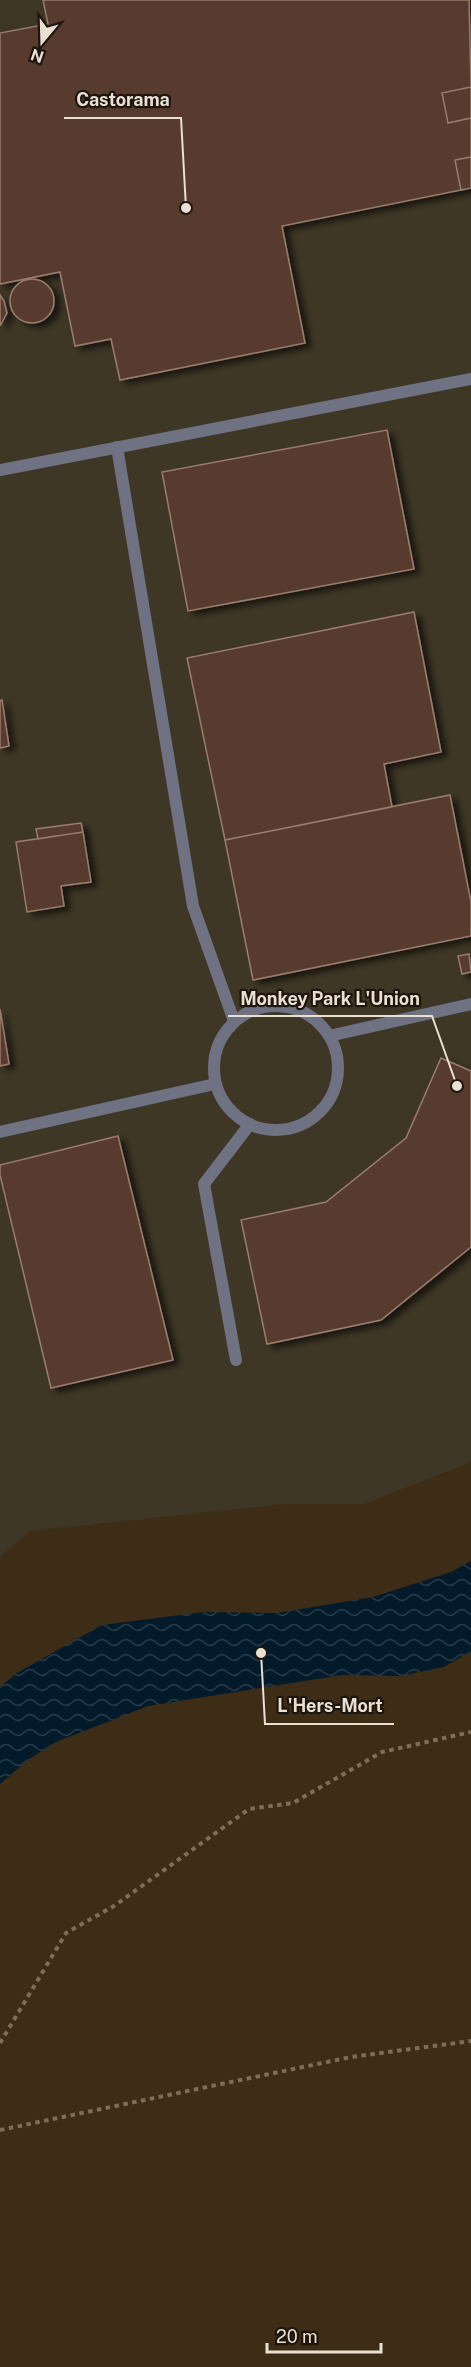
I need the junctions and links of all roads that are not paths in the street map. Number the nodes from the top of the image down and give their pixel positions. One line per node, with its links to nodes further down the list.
1 (471, 379): 2 (street)
2 (117, 447): 3 (street); 5 (street)
3 (0, 470)
4 (471, 1004): 6 (street)
5 (234, 1021): 6 (street); 7 (street)
6 (329, 1036): 8 (street)
7 (215, 1084): 8 (street); 9 (street)
8 (250, 1124): 10 (street)
9 (0, 1132)
10 (236, 1360)

